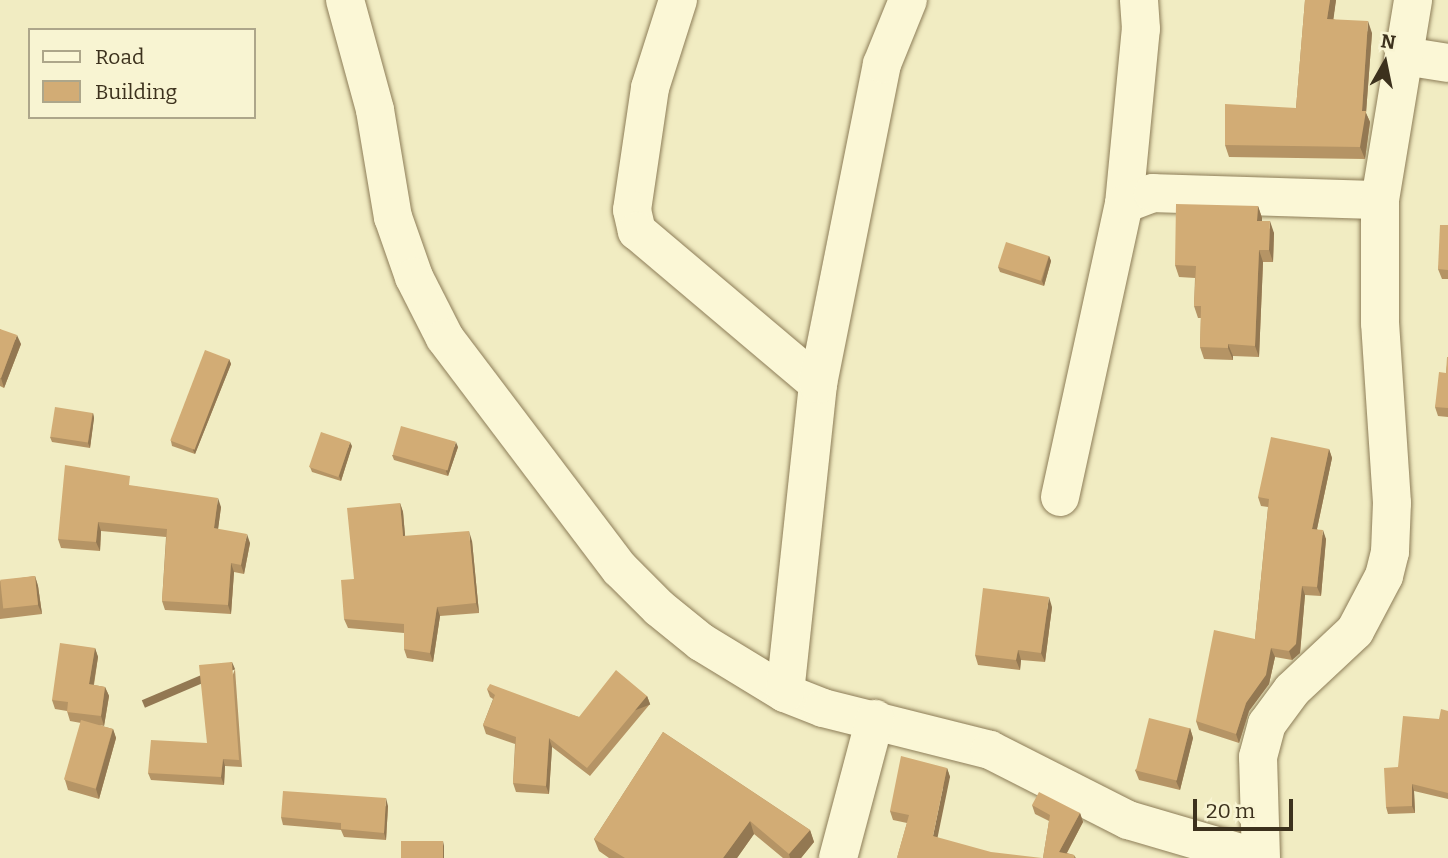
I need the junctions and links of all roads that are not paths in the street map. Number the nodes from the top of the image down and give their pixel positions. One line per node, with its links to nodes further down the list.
1 (345, 0): 12 (street)
2 (678, 0): 10 (street)
3 (908, 0): 10 (street)
4 (1139, 0): 9 (street)
5 (1413, 0): 6 (street)
6 (1404, 56): 7 (street); 8 (street)
7 (1448, 63)
8 (1381, 200): 9 (street); 15 (street)
9 (1124, 204): 11 (street)
10 (818, 384): 12 (street)
11 (1060, 497)
12 (785, 693): 13 (street)
13 (875, 719): 14 (street); 15 (street)
14 (838, 858)
15 (1259, 858)

